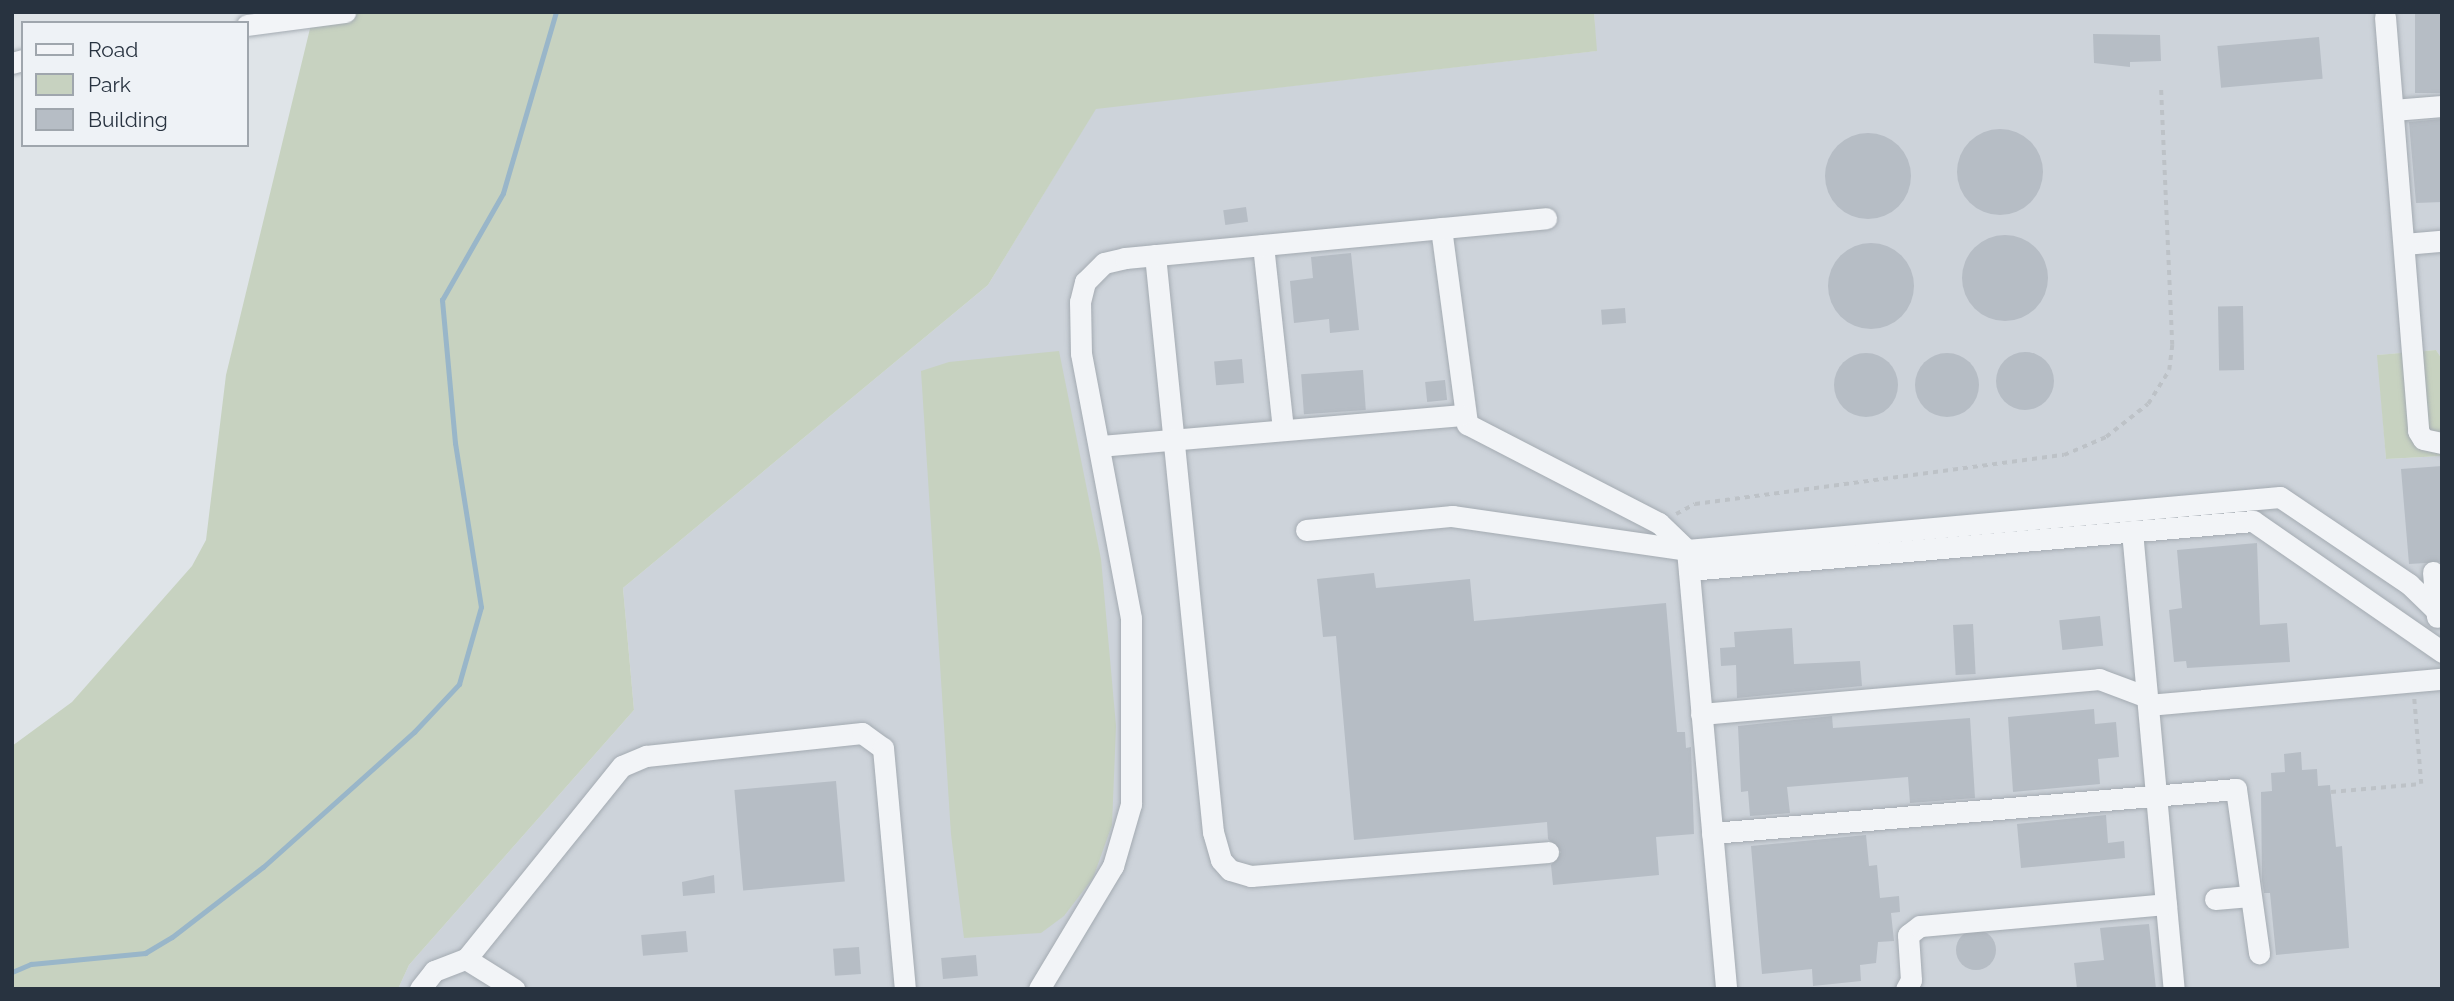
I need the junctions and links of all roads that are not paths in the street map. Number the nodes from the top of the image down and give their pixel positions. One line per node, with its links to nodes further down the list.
1 (345, 12): 3 (street)
2 (2385, 18): 5 (street)
3 (248, 25)
4 (2442, 106): 5 (street)
5 (2393, 110): 9 (street)
6 (1546, 218): 7 (street)
7 (1441, 229): 10 (street); 12 (street)
8 (2442, 241): 9 (street)
9 (2404, 244): 15 (street)
10 (1263, 245): 11 (street); 13 (street)
11 (1155, 255): 14 (street); 16 (street)
12 (1461, 415): 13 (street); 19 (street)
13 (1283, 429): 14 (street)
14 (1174, 439): 16 (street); 28 (street)
15 (2442, 443)
16 (1100, 446): 37 (street)
17 (1306, 530): 19 (street)
18 (2132, 530): 19 (street); 22 (street); 24 (street)
19 (1688, 560): 21 (street); 25 (street)
20 (2433, 572): 21 (street)
21 (2439, 614): 22 (street)
22 (2441, 651): 23 (street)
23 (2442, 677): 24 (street)
24 (2148, 701): 25 (street); 26 (street)
25 (1702, 714): 27 (street)
26 (2156, 796): 27 (street); 29 (street); 31 (street)
27 (1712, 833): 38 (street)
28 (1548, 852)
29 (2250, 896): 30 (street); 32 (street)
30 (2215, 900)
31 (2166, 904): 39 (street); 40 (street)
32 (2259, 953)
33 (466, 959): 34 (street); 35 (street); 36 (street)
34 (420, 989)
35 (514, 989)
36 (905, 989)
37 (1039, 989)
38 (1726, 989)
39 (1906, 989)
40 (2174, 989)

